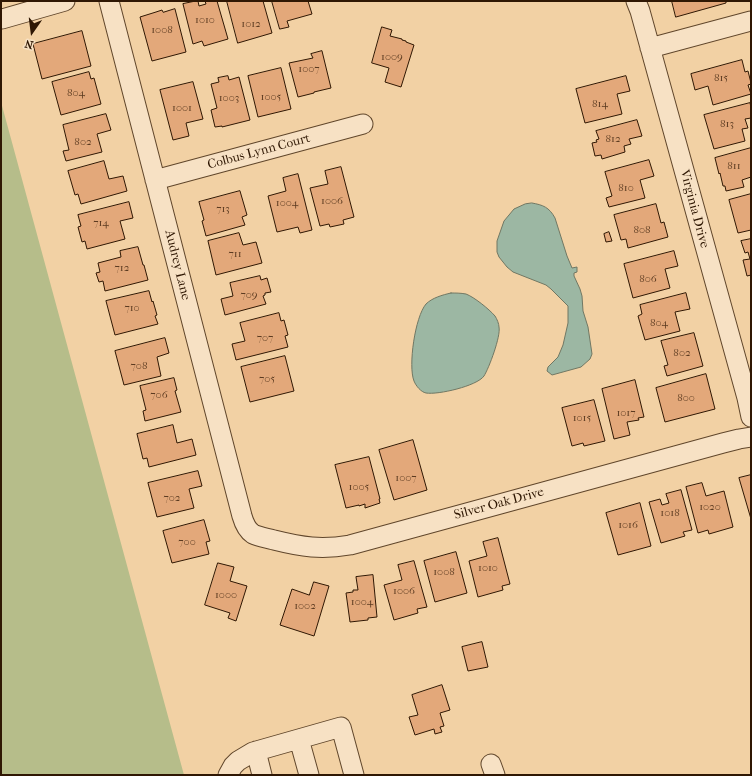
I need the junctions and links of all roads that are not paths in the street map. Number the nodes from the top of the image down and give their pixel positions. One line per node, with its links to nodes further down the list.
1 (65, 1): 4 (street)
2 (109, 1): 8 (street, Audrey Lane)
3 (636, 1): 6 (street, Virginia Drive)
4 (2, 19)
5 (751, 21): 6 (street)
6 (650, 48): 9 (street, Virginia Drive)
7 (363, 124): 8 (street, Colbus Lynn Court)
8 (155, 180): 11 (street, Audrey Lane)
9 (751, 417)
10 (751, 437): 11 (street, Silver Oak Drive)
11 (247, 528)
12 (299, 739): 13 (street); 16 (street); 17 (street)
13 (256, 751): 14 (street); 15 (street)
14 (228, 775)
15 (262, 775)
16 (309, 775)
17 (354, 775)

